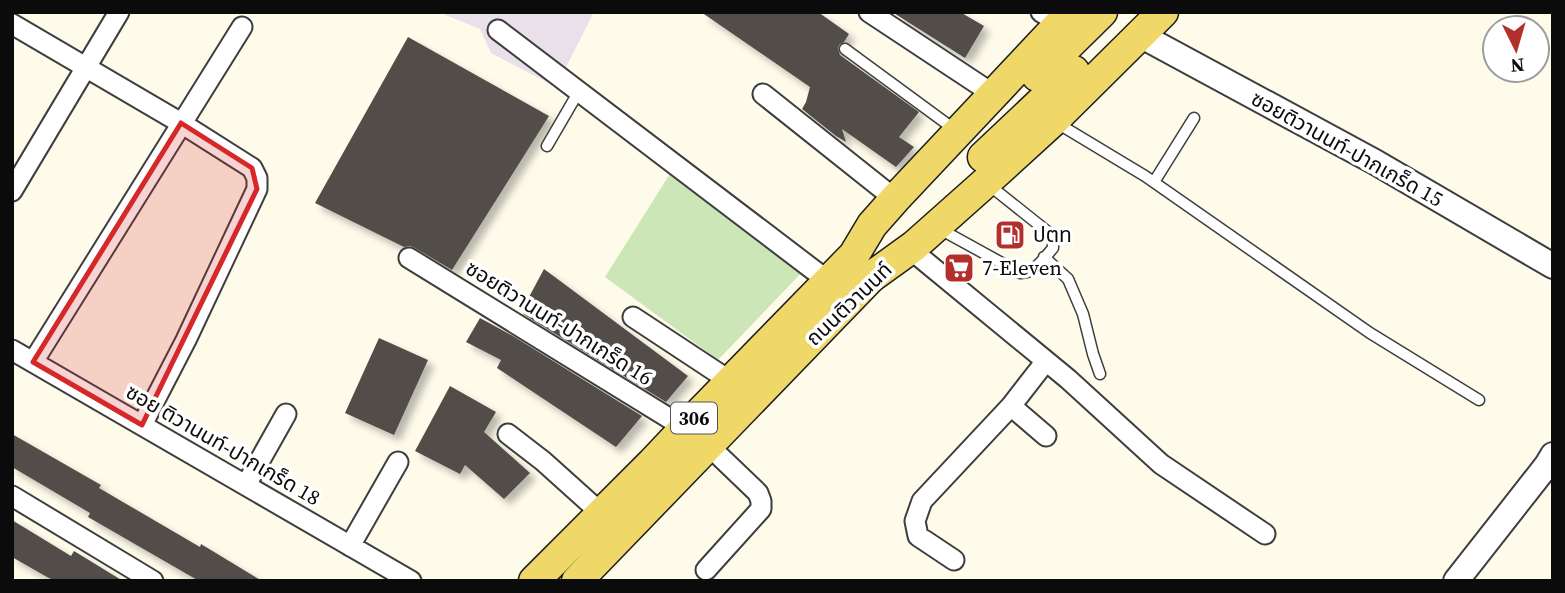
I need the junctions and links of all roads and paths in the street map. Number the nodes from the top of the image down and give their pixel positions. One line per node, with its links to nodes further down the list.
1 (119, 12): 11 (street)
2 (869, 12): 14 (street)
3 (1102, 12): 28 (main road, 306)
4 (1163, 12): 7 (main road, ถนนติวานนท์ / 306)
5 (1057, 16): 14 (main road, ถนนติวานนท์ / 306)
6 (12, 24): 11 (street)
7 (1137, 24): 16 (main road, ถนนติวานนท์ / 306); 28 (main road, 306); 29 (street, ซอยติวานนท์-ปากเกร็ด 15)
8 (242, 27): 17 (street)
9 (498, 30): 12 (street)
10 (845, 49): 18 (lane)
11 (86, 68): 17 (street); 22 (street)
12 (579, 92): 19 (lane); 30 (street)
13 (763, 94): 23 (street)
14 (993, 94): 18 (main road, ถนนติวานนท์ / 306)
15 (1194, 118): 21 (lane)
16 (1053, 121): 20 (main road, ถนนติวานนท์ / 306); 21 (lane)
17 (181, 123): 34 (street); 40 (street)
18 (957, 131): 23 (main road, ถนนติวานนท์ / 306)
19 (547, 146)
20 (986, 182): 24 (main road, ถนนติวานนท์ / 306); 26 (lane)
21 (1154, 182): 37 (lane)
22 (12, 191)
23 (895, 200): 28 (main road, ถนนติวานนท์ / 306)
24 (935, 226): 25 (main road, ถนนติวานนท์ / 306); 26 (lane)
25 (910, 250): 28 (main road, ถนนติวานนท์ / 306); 33 (street)
26 (1044, 257): 35 (lane)
27 (408, 258): 41 (street, ซอยติวานนท์-ปากเกร็ด 16)
28 (863, 266): 30 (main road, ถนนติวานนท์ / 306); 44 (main road, ถนนติวานนท์ / 306)
29 (1553, 266)
30 (828, 281): 36 (main road, ถนนติวานนท์ / 306)
31 (632, 317): 36 (street)
32 (12, 350): 34 (street, ซอย ติวานนท์-ปากเกร็ด 18)
33 (1046, 361): 38 (street); 50 (street)
34 (33, 362): 40 (street, ซอย ติวานนท์-ปากเกร็ด 18)
35 (1100, 374)
36 (730, 381): 41 (main road, ถนนติวานนท์ / 306)
37 (1479, 400)
38 (1011, 406): 43 (street); 52 (street)
39 (286, 414): 47 (street)
40 (142, 425): 47 (street, ซอย ติวานนท์-ปากเกร็ด 18)
41 (685, 428): 49 (main road, ถนนติวานนท์ / 306)
42 (508, 434): 49 (street)
43 (1046, 436)
44 (709, 446): 53 (street); 57 (main road, ถนนติวานนท์ / 306)
45 (1553, 455): 58 (street)
46 (398, 462): 51 (street)
47 (246, 485): 51 (street, ซอย ติวานนท์-ปากเกร็ด 18)
48 (12, 496): 54 (street)
49 (602, 513): 56 (main road, ถนนติวานนท์ / 306)
50 (1265, 534)
51 (350, 546): 55 (street, ซอย ติวานนท์-ปากเกร็ด 18)
52 (954, 560)
53 (706, 570)
54 (153, 581)
55 (411, 581)
56 (534, 581)
57 (578, 581)
58 (1456, 581)

